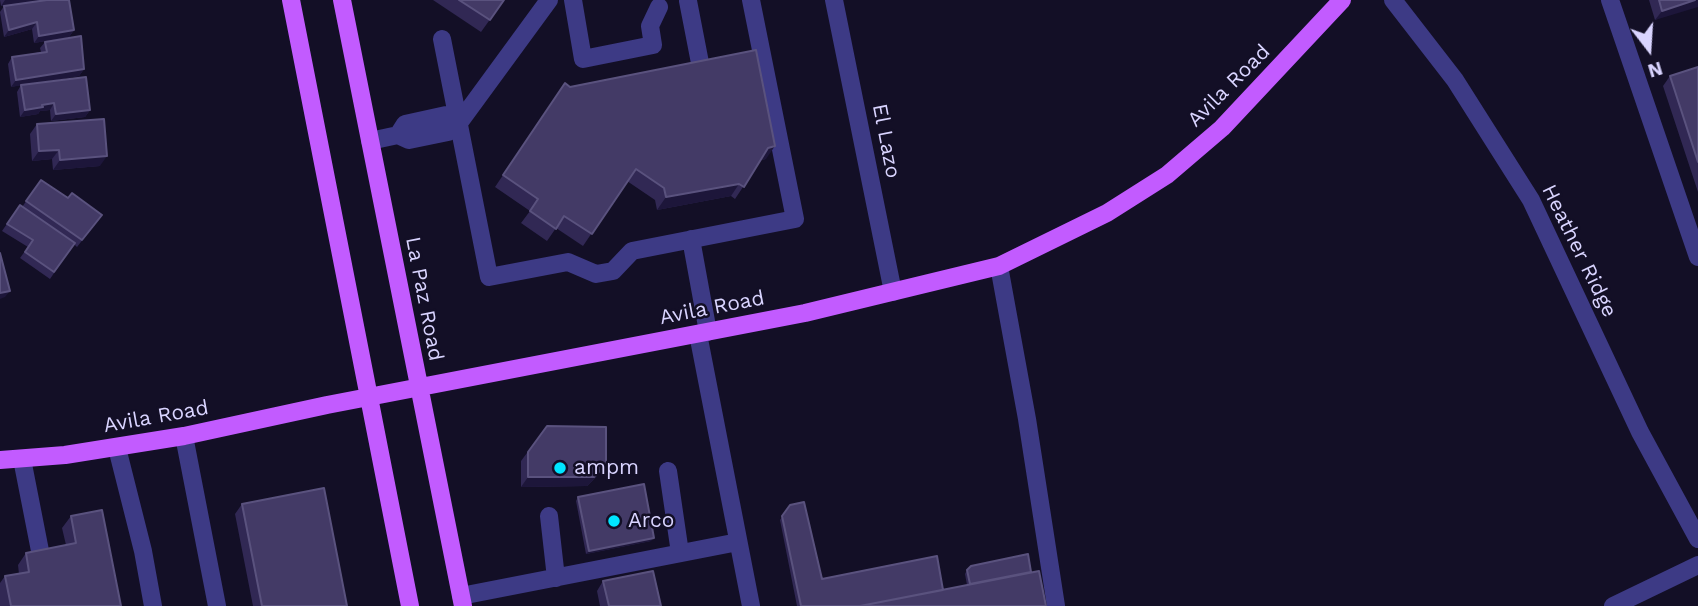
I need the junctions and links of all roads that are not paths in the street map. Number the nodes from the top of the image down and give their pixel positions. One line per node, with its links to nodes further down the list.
1 (291, 0): 22 (main road)
2 (342, 0): 15 (main road, La Paz Road)
3 (549, 0): 14 (street)
4 (573, 0): 11 (street)
5 (751, 0): 16 (street)
6 (834, 0): 19 (street, El Lazo)
7 (1342, 0): 18 (main road, Avila Road)
8 (1393, 0): 29 (street, Heather Ridge)
9 (1609, 0): 17 (street)
10 (691, 1): 11 (street); 13 (street)
11 (656, 3)
12 (442, 40): 14 (street)
13 (701, 68)
14 (456, 124): 15 (street); 16 (street)
15 (370, 141): 21 (main road, La Paz Road)
16 (691, 239): 20 (street)
17 (1698, 257)
18 (999, 265): 19 (main road, Avila Road); 40 (street)
19 (893, 292): 20 (main road, Avila Road)
20 (703, 333): 21 (main road, Avila Road); 30 (street)
21 (418, 388): 22 (main road, Avila Road); 35 (main road, La Paz Road)
22 (367, 398): 23 (main road, Avila Road); 38 (main road)
23 (184, 436): 24 (main road, Avila Road); 37 (street)
24 (117, 448): 25 (main road, Avila Road); 36 (street)
25 (22, 458): 26 (main road, Avila Road); 32 (street)
26 (0, 460)
27 (668, 471): 31 (street)
28 (549, 516): 34 (street)
29 (1698, 539)
30 (738, 542): 31 (street); 39 (street)
31 (680, 553): 34 (street)
32 (42, 561)
33 (1698, 565): 41 (street)
34 (556, 578): 35 (street)
35 (462, 601)
36 (153, 606)
37 (217, 606)
38 (410, 606)
39 (751, 606)
40 (1056, 606)
41 (1613, 606)

